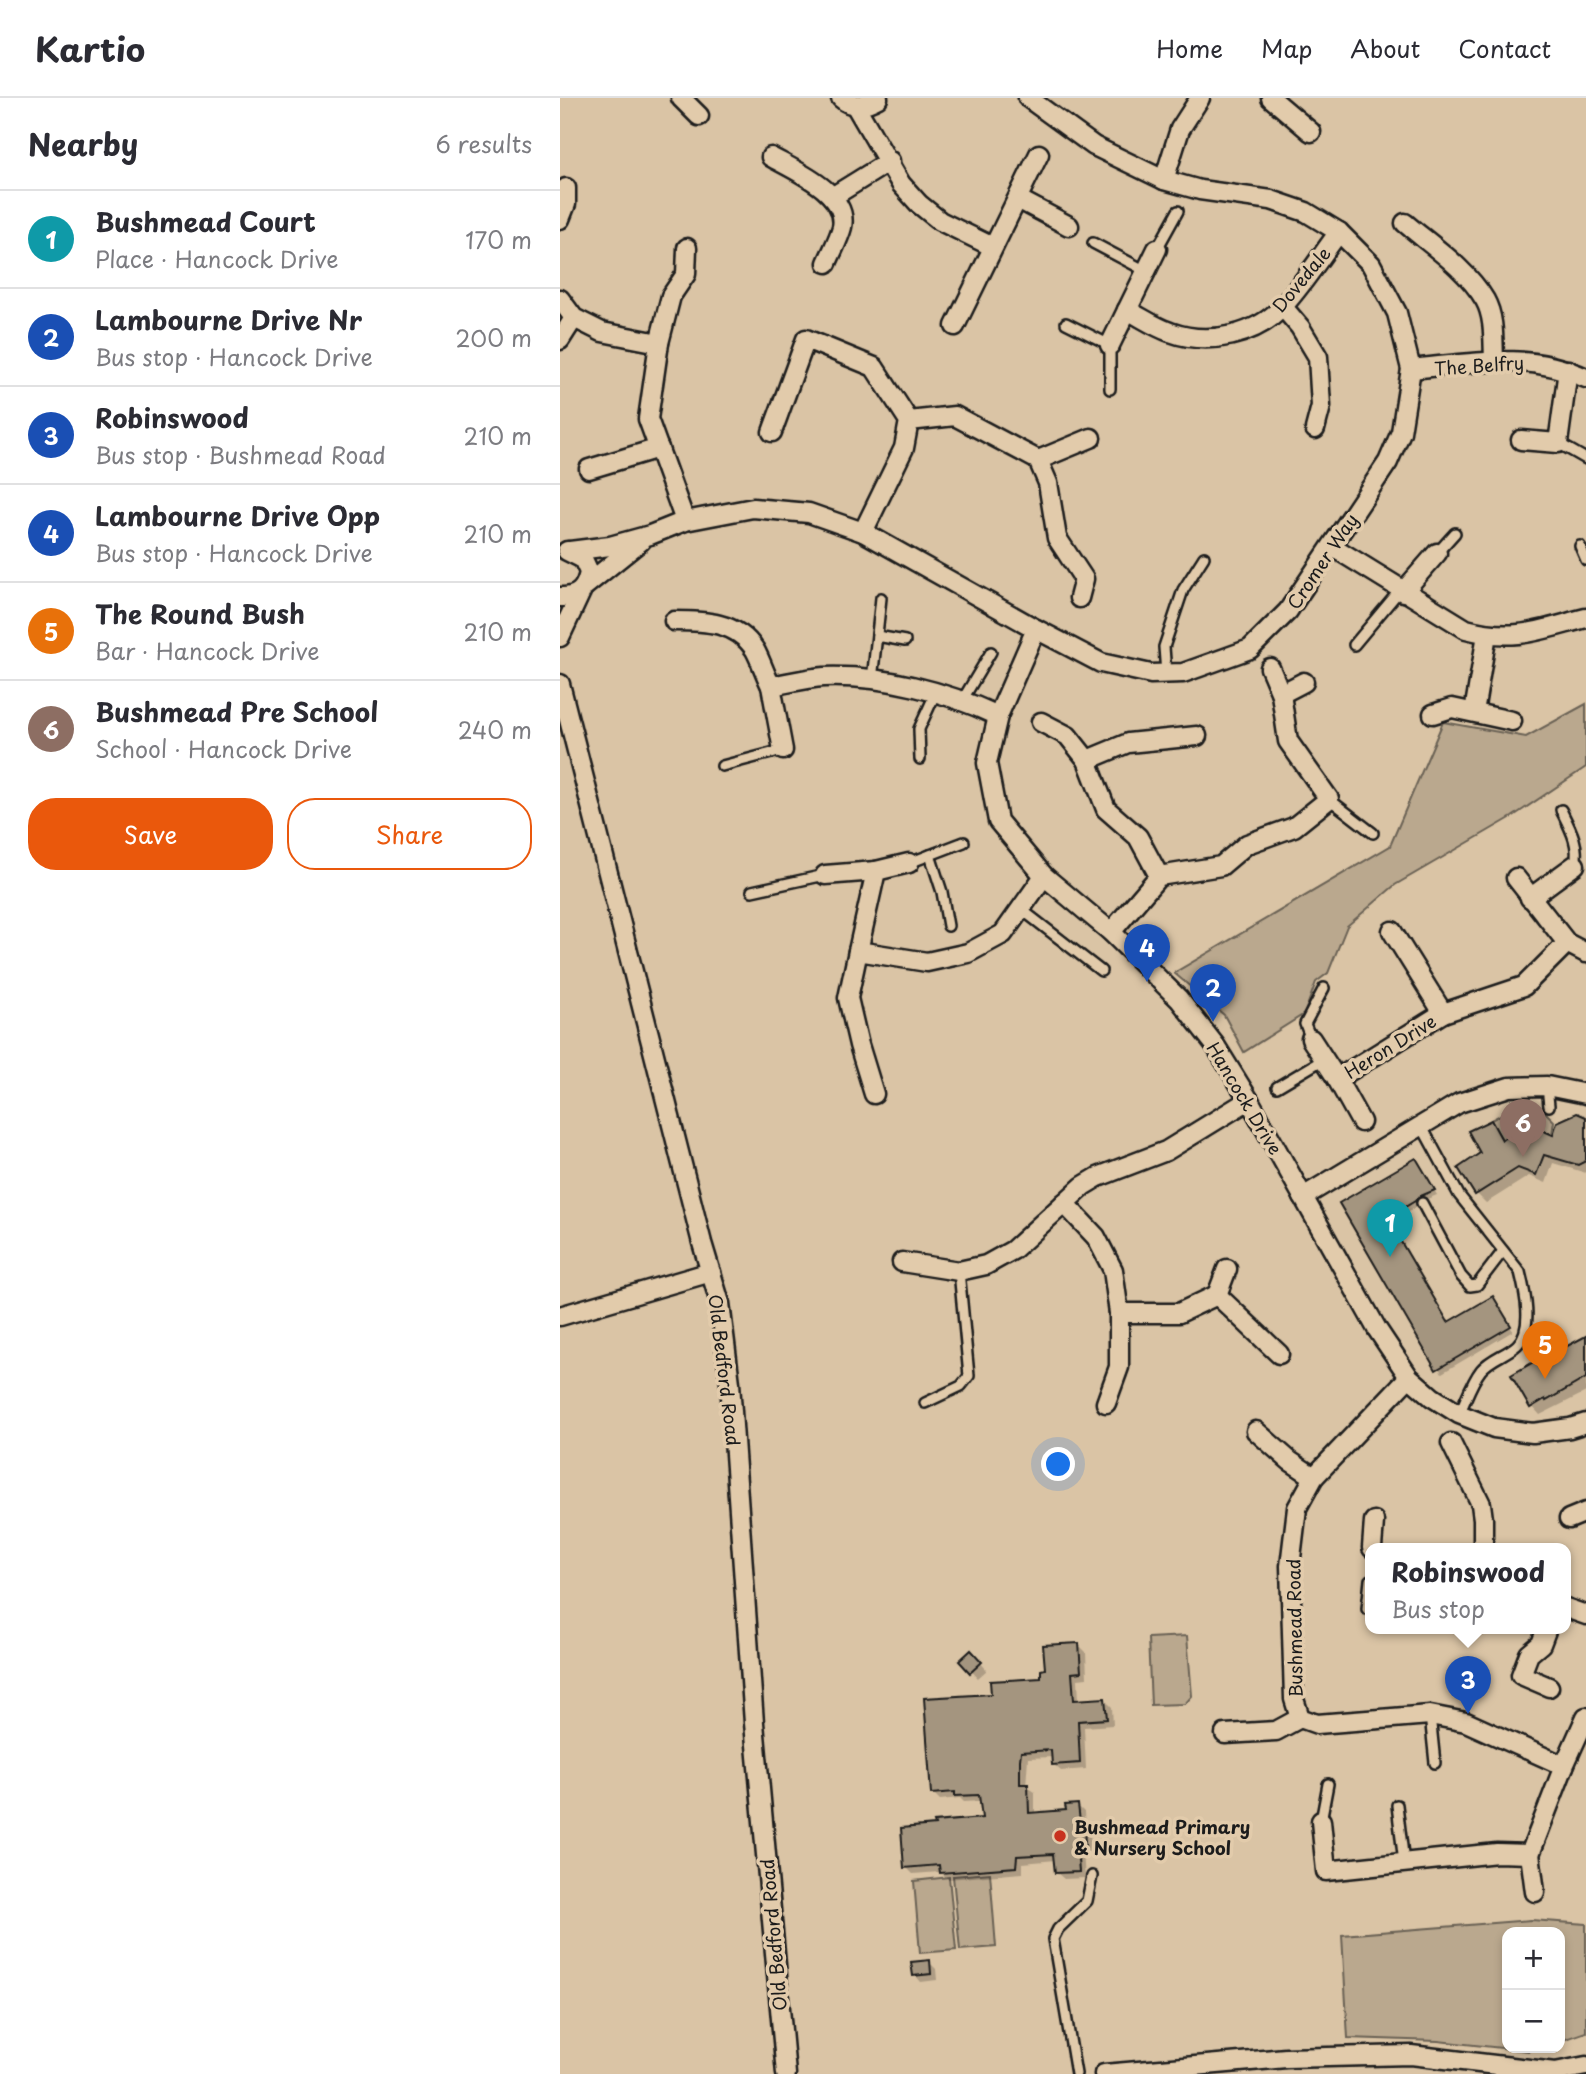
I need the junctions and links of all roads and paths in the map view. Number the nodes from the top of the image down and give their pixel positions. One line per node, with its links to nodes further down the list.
1 (681, 98): 7 (street)
2 (878, 98): 6 (street)
3 (1028, 98): 12 (street, Cromer Way)
4 (1200, 98): 12 (street)
5 (1271, 98): 8 (street)
6 (848, 102): 11 (street)
7 (699, 116)
8 (1311, 132)
9 (1039, 154): 15 (street)
10 (771, 157): 14 (street)
11 (890, 161): 14 (street); 22 (street)
12 (1164, 180): 20 (street, Cromer Way)
13 (566, 188): 17 (street)
14 (832, 197): 25 (street)
15 (1018, 199): 19 (street); 22 (street)
16 (1178, 211): 24 (lane)
17 (560, 219)
18 (1405, 223): 36 (street)
19 (1069, 226)
20 (1339, 232): 28 (street, Dovedale); 37 (street, Cromer Way)
21 (1093, 243): 26 (lane)
22 (993, 247): 32 (street)
23 (687, 248): 34 (street)
24 (1157, 249): 26 (street)
25 (827, 263)
26 (1146, 271): 29 (street)
27 (560, 299): 30 (street)
28 (1283, 307): 29 (street, Dovedale); 42 (street)
29 (1127, 310): 35 (street)
30 (575, 318): 33 (street); 34 (street)
31 (1066, 323): 35 (lane)
32 (955, 326)
33 (560, 340)
34 (659, 342): 47 (street)
35 (1110, 345): 40 (lane)
36 (1494, 360): 37 (street, The Belfry); 38 (street, The Belfry)
37 (1412, 369): 56 (street, Cromer Way)
38 (1568, 370): 39 (street, The Belfry); 46 (street)
39 (1586, 378)
40 (1110, 389)
41 (909, 421): 43 (street); 49 (street); 52 (street)
42 (1315, 429)
43 (772, 432)
44 (1091, 438): 49 (street)
45 (1521, 440): 46 (street)
46 (1558, 443): 48 (lane)
47 (659, 449): 50 (street); 51 (street)
48 (1586, 459)
49 (1038, 460): 65 (street)
50 (589, 469)
51 (685, 521): 52 (street, Cromer Way); 54 (street, Cromer Way)
52 (863, 532): 68 (street, Cromer Way)
53 (1455, 533): 58 (lane)
54 (649, 535): 57 (street, Cromer Way); 61 (street, Cromer Way)
55 (1580, 546): 60 (lane)
56 (1333, 547): 62 (street); 76 (street, Cromer Way)
57 (565, 551): 61 (street)
58 (1437, 553): 62 (street)
59 (1204, 557): 76 (lane)
60 (1586, 560)
61 (583, 589): 63 (street); 71 (street)
62 (1401, 591): 69 (street); 73 (lane)
63 (560, 597)
64 (881, 598): 70 (lane)
65 (1079, 598)
66 (1586, 618): 69 (street)
67 (674, 621): 80 (street)
68 (1036, 629): 76 (street, Cromer Way); 86 (street, Hancock Drive)
69 (1487, 635): 84 (street)
70 (877, 636): 72 (lane); 77 (lane)
71 (560, 637)
72 (905, 641)
73 (1354, 645)
74 (991, 652): 83 (lane)
75 (1270, 668): 82 (street)
76 (1166, 674)
77 (872, 680): 80 (street); 81 (street)
78 (1304, 682): 82 (street)
79 (560, 684): 135 (street, Old Bedford Road)
80 (771, 686): 90 (street)
81 (936, 692): 83 (street); 91 (lane)
82 (1281, 694): 94 (street)
83 (963, 699): 86 (street)
84 (1474, 712): 85 (street); 87 (street)
85 (1433, 714)
86 (998, 716): 103 (street, Hancock Drive)
87 (1512, 721)
88 (1041, 722): 92 (street)
89 (1197, 736): 92 (street)
90 (783, 750): 93 (lane)
91 (920, 760)
92 (1087, 760): 104 (street)
93 (722, 766)
94 (1329, 799): 96 (lane); 104 (street)
95 (1561, 810): 100 (lane)
96 (1373, 833)
97 (964, 842): 98 (lane)
98 (930, 855): 99 (lane); 109 (lane)
99 (909, 863): 101 (street)
100 (1576, 865): 107 (street)
101 (876, 871): 102 (street); 113 (street)
102 (825, 875): 106 (lane)
103 (1044, 876): 108 (street); 111 (street, Hancock Drive)
104 (1159, 876): 111 (street)
105 (1516, 878): 107 (street)
106 (752, 891)
107 (1530, 898): 112 (street)
108 (1021, 909): 113 (street); 115 (lane)
109 (948, 926)
110 (1392, 931): 117 (street, Heron Drive)
111 (1111, 932): 125 (street, Hancock Drive)
112 (1567, 943): 114 (street); 117 (street, Heron Drive)
113 (858, 951): 123 (street)
114 (1586, 953)
115 (1101, 971)
116 (1324, 988): 118 (lane)
117 (1443, 1013): 120 (street, Heron Drive)
118 (1311, 1039): 119 (street, Heron Drive)
119 (1324, 1059): 120 (street, Heron Drive); 122 (lane)
120 (1337, 1080): 127 (street, Heron Drive)
121 (1547, 1086): 124 (street); 126 (lane); 128 (street)
122 (1277, 1087)
123 (874, 1094)
124 (1586, 1094)
125 (1249, 1100): 129 (street, Hancock Drive); 130 (street)
126 (1549, 1105)
127 (1361, 1122)
128 (1421, 1125): 129 (street); 132 (lane)
129 (1303, 1197): 141 (street, Hancock Drive)
130 (1063, 1203): 136 (street); 138 (street)
131 (1422, 1203): 132 (lane)
132 (1503, 1251): 144 (lane)
133 (902, 1262): 136 (street)
134 (1227, 1269): 137 (street)
135 (711, 1272): 139 (street); 168 (street, Old Bedford Road)
136 (959, 1272): 142 (lane)
137 (1217, 1295): 138 (street); 140 (street)
138 (1119, 1314): 143 (street)
139 (560, 1316)
140 (1279, 1354)
141 (1409, 1377): 144 (street, Hancock Drive); 148 (street, Bushmead Road)
142 (925, 1403)
143 (1106, 1403)
144 (1459, 1414): 145 (street, Hancock Drive)
145 (1586, 1423)
146 (1256, 1432): 148 (street)
147 (1451, 1443): 151 (street)
148 (1314, 1477): 156 (street, Bushmead Road)
149 (1374, 1521): 150 (street)
150 (1372, 1543)
151 (1480, 1543)
152 (1545, 1634): 153 (street)
153 (1549, 1687)
154 (1430, 1715): 156 (street, Bushmead Road); 158 (lane); 159 (street, Bushmead Road)
155 (1586, 1717): 159 (street)
156 (1300, 1718): 157 (street)
157 (1226, 1734)
158 (1435, 1763)
159 (1563, 1766): 163 (street)
160 (1328, 1784): 162 (lane)
161 (1397, 1805): 164 (lane)
162 (1321, 1821): 164 (street)
163 (1530, 1854): 164 (street); 166 (street)
164 (1404, 1863)
165 (1092, 1876): 169 (lane)
166 (1535, 1892)
167 (1586, 2066): 170 (street)
168 (786, 2074)
169 (1076, 2074)
170 (1104, 2074)

